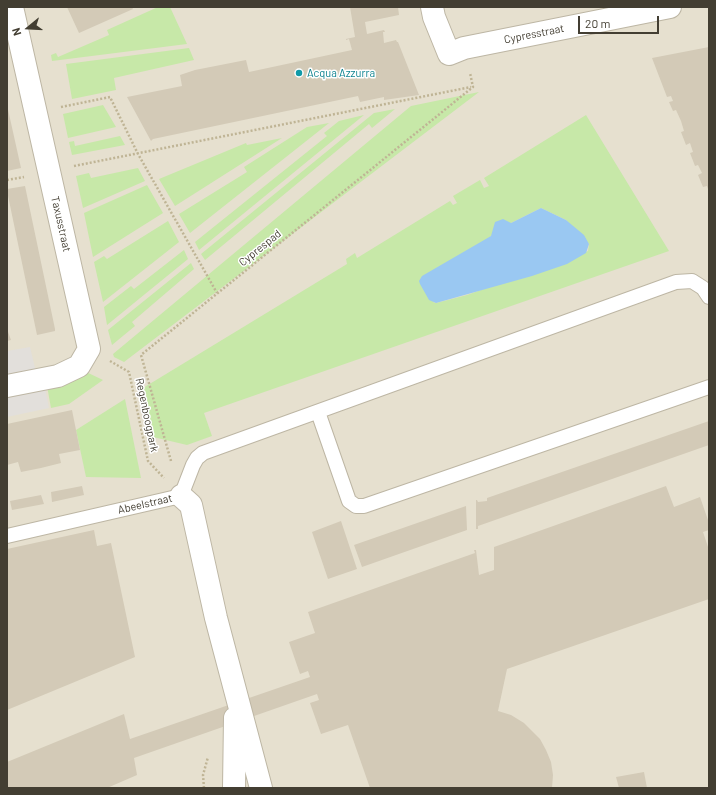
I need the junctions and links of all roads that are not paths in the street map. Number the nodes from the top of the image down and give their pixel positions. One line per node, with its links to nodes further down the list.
1 (12, 7): 5 (street, Taxusstraat)
2 (432, 7): 3 (street, Cypresstraat)
3 (670, 7)
4 (709, 297): 7 (lane)
5 (7, 386)
6 (709, 387): 7 (lane)
7 (318, 412): 8 (lane)
8 (181, 496): 9 (lane, Abeelstraat); 10 (street, Abeelstraat)
9 (7, 536)
10 (235, 691): 11 (street, Abeelstraat); 12 (street, Abeelstraat)
11 (234, 788)
12 (261, 788)

